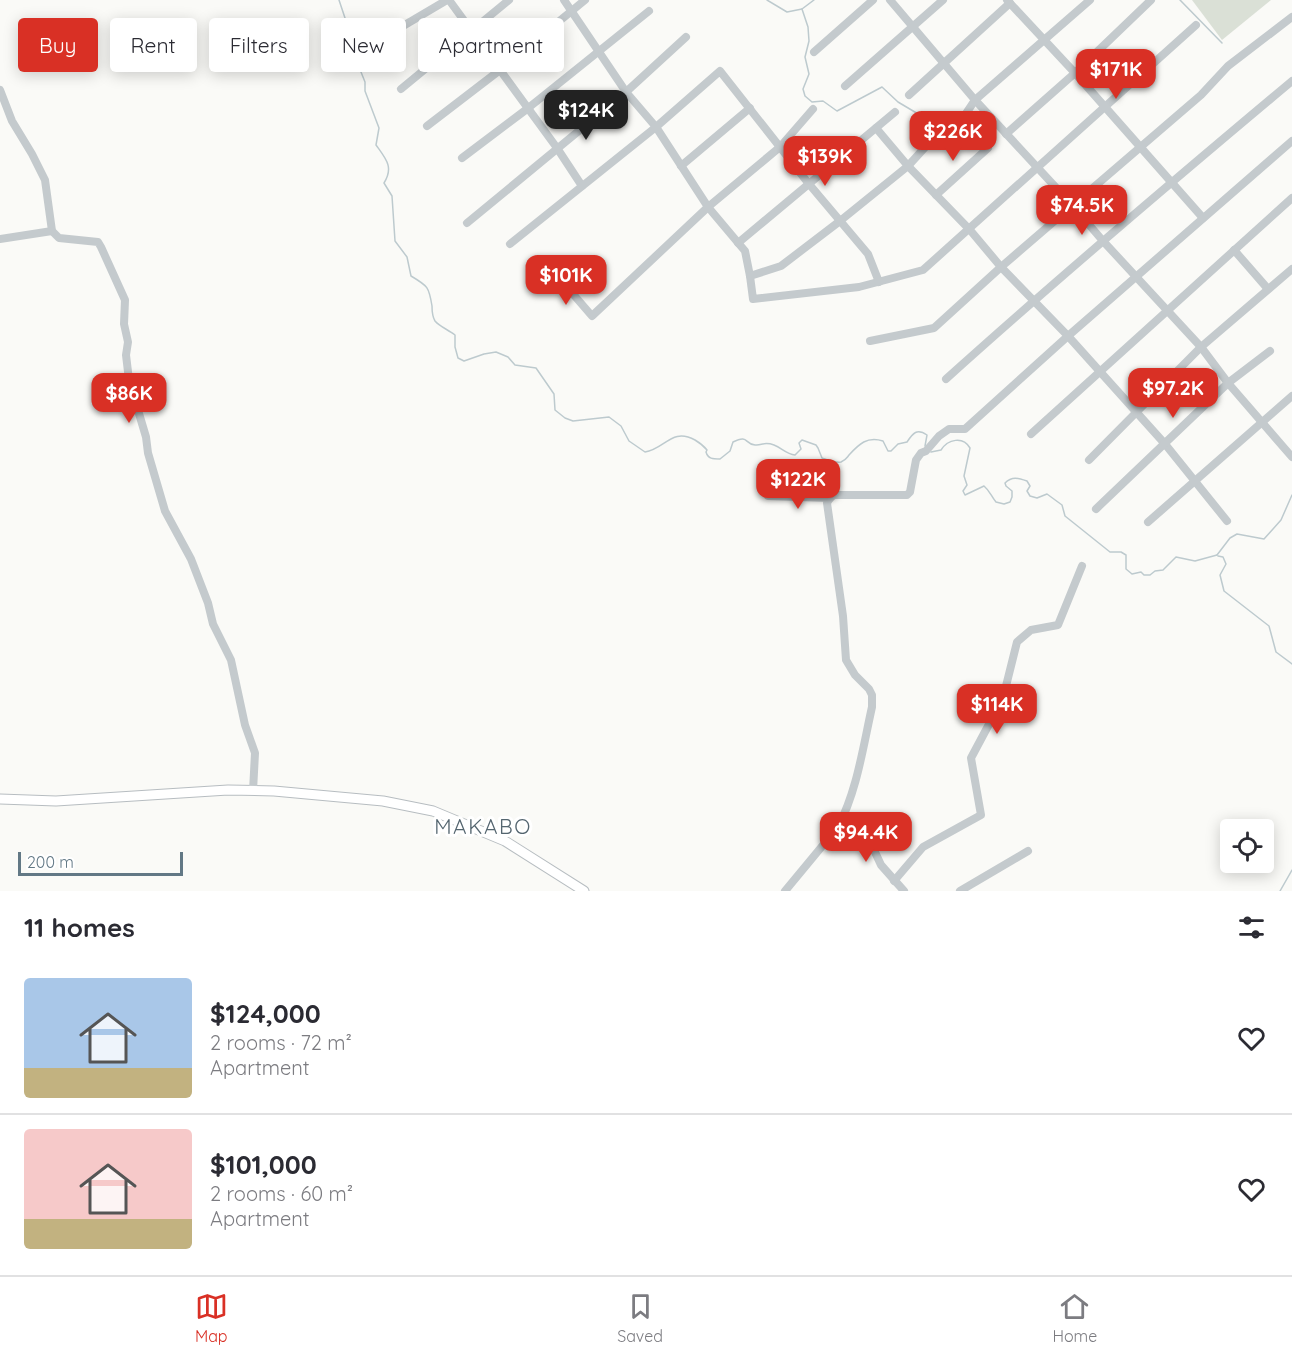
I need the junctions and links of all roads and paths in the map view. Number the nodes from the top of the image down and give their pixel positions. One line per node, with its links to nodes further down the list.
1 (448, 0): 14 (street); 17 (street)
2 (509, 0): 15 (street)
3 (564, 0): 11 (street)
4 (585, 0): 11 (street)
5 (873, 0): 23 (street)
6 (890, 0): 19 (street)
7 (943, 0): 19 (street)
8 (1089, 0): 21 (street)
9 (1151, 0): 28 (street)
10 (1008, 2): 21 (street); 24 (street)
11 (572, 11): 16 (street); 22 (street)
12 (649, 11): 22 (street)
13 (1292, 17): 47 (street)
14 (462, 18)
15 (488, 18)
16 (563, 18)
17 (406, 24)
18 (1197, 25): 36 (street)
19 (912, 26): 24 (street); 30 (street)
20 (686, 37): 33 (street)
21 (1044, 40): 28 (street); 35 (street)
22 (598, 51): 33 (street); 38 (street)
23 (814, 52)
24 (944, 63): 34 (street); 35 (street)
25 (422, 72): 31 (street)
26 (497, 72): 41 (street)
27 (501, 72): 38 (street)
28 (1075, 73): 36 (street); 44 (street)
29 (1292, 81): 54 (street)
30 (845, 86)
31 (401, 89)
32 (0, 90): 65 (street)
33 (626, 92): 42 (street); 48 (street)
34 (909, 95)
35 (975, 100): 44 (street); 52 (street)
36 (1105, 106): 47 (street); 53 (street)
37 (750, 108): 42 (street); 46 (street); 51 (street)
38 (527, 109): 48 (street); 50 (street)
39 (813, 109): 46 (street)
40 (895, 112): 43 (street)
41 (427, 126)
42 (656, 127): 51 (street); 56 (street)
43 (876, 128): 52 (street); 55 (street)
44 (1006, 134): 53 (street)
45 (1290, 146): 61 (street)
46 (780, 147): 55 (street); 60 (street)
47 (1141, 147): 54 (street); 59 (street)
48 (557, 148): 56 (street); 63 (street)
49 (988, 148): 57 (street)
50 (462, 158)
51 (681, 166): 60 (street)
52 (908, 166): 57 (street); 62 (street)
53 (1037, 169): 59 (street); 64 (street)
54 (1171, 182): 61 (street); 67 (street)
55 (809, 184): 62 (street); 68 (street)
56 (582, 186): 69 (street)
57 (936, 195): 64 (street)
58 (1292, 198): 70 (street)
59 (1073, 206): 67 (street); 71 (street)
60 (708, 207): 68 (street); 75 (street)
61 (1203, 219): 74 (street)
62 (840, 221): 73 (street); 76 (street)
63 (467, 223)
64 (970, 230): 71 (street); 76 (street)
65 (52, 231): 66 (street); 101 (street)
66 (0, 239)
67 (1103, 241): 74 (street); 78 (street)
68 (738, 243): 73 (street)
69 (510, 244)
70 (1234, 250): 77 (street); 79 (street)
71 (1001, 267): 78 (street); 81 (street)
72 (1292, 269): 77 (street)
73 (750, 276): 76 (street)
74 (1137, 278): 79 (street); 80 (street)
75 (560, 279)
76 (879, 282)
77 (1268, 290): 82 (street)
78 (1034, 300): 80 (street); 85 (street)
79 (1167, 310): 82 (street); 84 (street)
80 (1068, 336): 84 (street); 96 (street)
81 (870, 341)
82 (1201, 347): 86 (street); 88 (street)
83 (1270, 351): 86 (street)
84 (1100, 371): 88 (street); 90 (street)
85 (946, 379)
86 (1228, 383): 89 (street); 91 (street)
87 (1292, 396): 89 (street)
88 (1136, 411): 91 (street); 93 (street)
89 (1262, 423): 92 (street); 94 (street)
90 (1031, 434)
91 (1165, 444): 94 (street); 97 (street)
92 (1292, 457)
93 (1089, 460)
94 (1195, 481): 98 (street); 99 (street)
95 (768, 496): 96 (street)
96 (830, 498): 103 (street)
97 (1096, 509)
98 (1227, 521)
99 (1148, 522)
100 (1082, 566): 105 (street)
101 (253, 791): 102 (main road); 106 (main road)
102 (0, 800)
103 (843, 817): 105 (street); 107 (street)
104 (1028, 851): 109 (street)
105 (894, 881): 108 (street)
106 (584, 891)
107 (785, 891)
108 (904, 891)
109 (960, 891)

